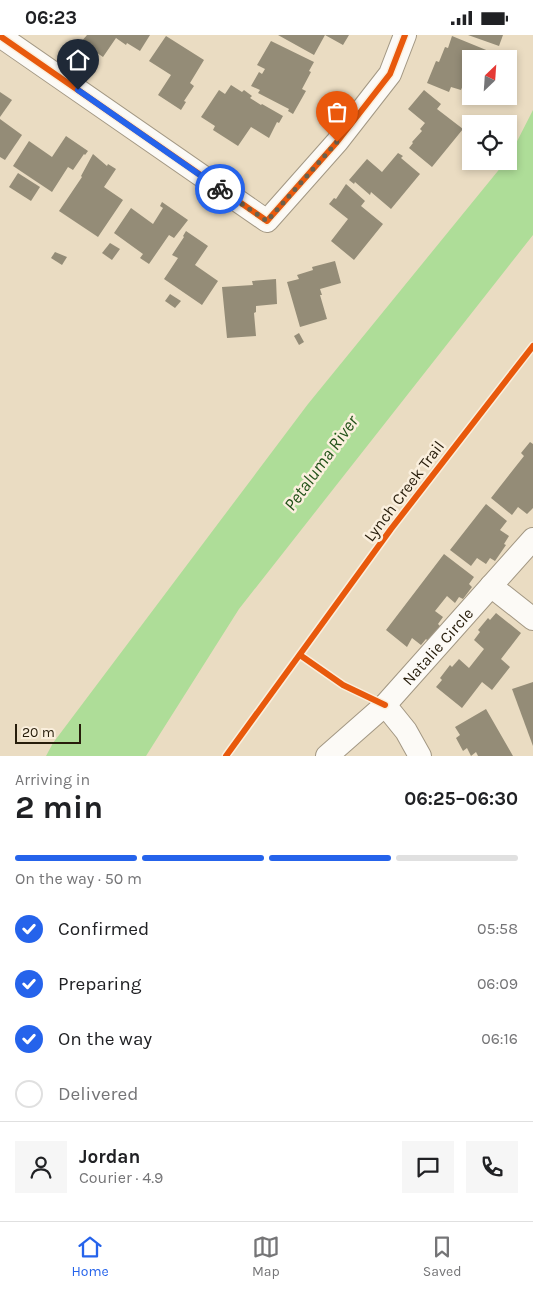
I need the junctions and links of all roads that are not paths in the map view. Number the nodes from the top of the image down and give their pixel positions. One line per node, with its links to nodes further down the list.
1 (405, 35): 2 (street)
2 (0, 36)
3 (533, 539): 4 (street, Natalie Circle)
4 (491, 586): 5 (street); 6 (street, Natalie Circle)
5 (533, 619)
6 (385, 705): 7 (street, Natalie Circle); 8 (street)
7 (326, 756)
8 (420, 756)

